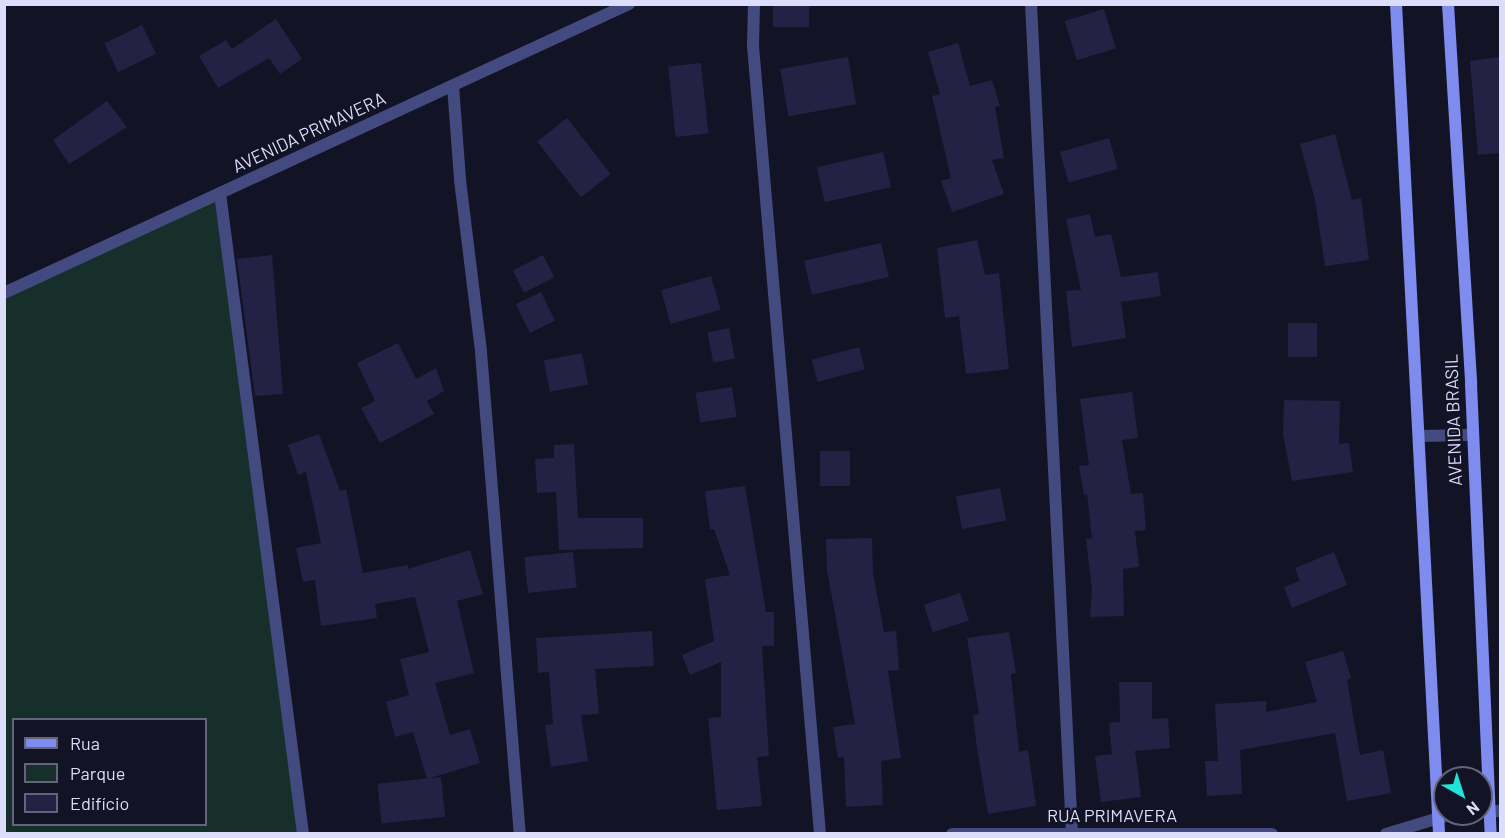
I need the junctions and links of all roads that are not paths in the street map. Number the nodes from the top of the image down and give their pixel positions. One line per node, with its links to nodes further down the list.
1 (629, 4): 6 (street, AVENIDA PRIMAVERA)
2 (754, 4): 17 (street)
3 (1031, 4): 14 (street)
4 (1396, 4): 10 (street, AVENIDA BRASIL)
5 (1448, 4): 9 (street, AVENIDA BRASIL)
6 (453, 86): 7 (street, AVENIDA PRIMAVERA); 16 (street)
7 (220, 193): 8 (street, AVENIDA PRIMAVERA); 15 (street)
8 (4, 293)
9 (1470, 435): 10 (street); 12 (street, AVENIDA BRASIL)
10 (1420, 436): 11 (street, AVENIDA BRASIL)
11 (1436, 766)
12 (1488, 766)
13 (1433, 817): 20 (street)
14 (1072, 833): 18 (street, RUA PRIMAVERA); 19 (street, RUA PRIMAVERA)
15 (303, 834)
16 (520, 834)
17 (820, 834)
18 (952, 834)
19 (1272, 834)
20 (1386, 834)

